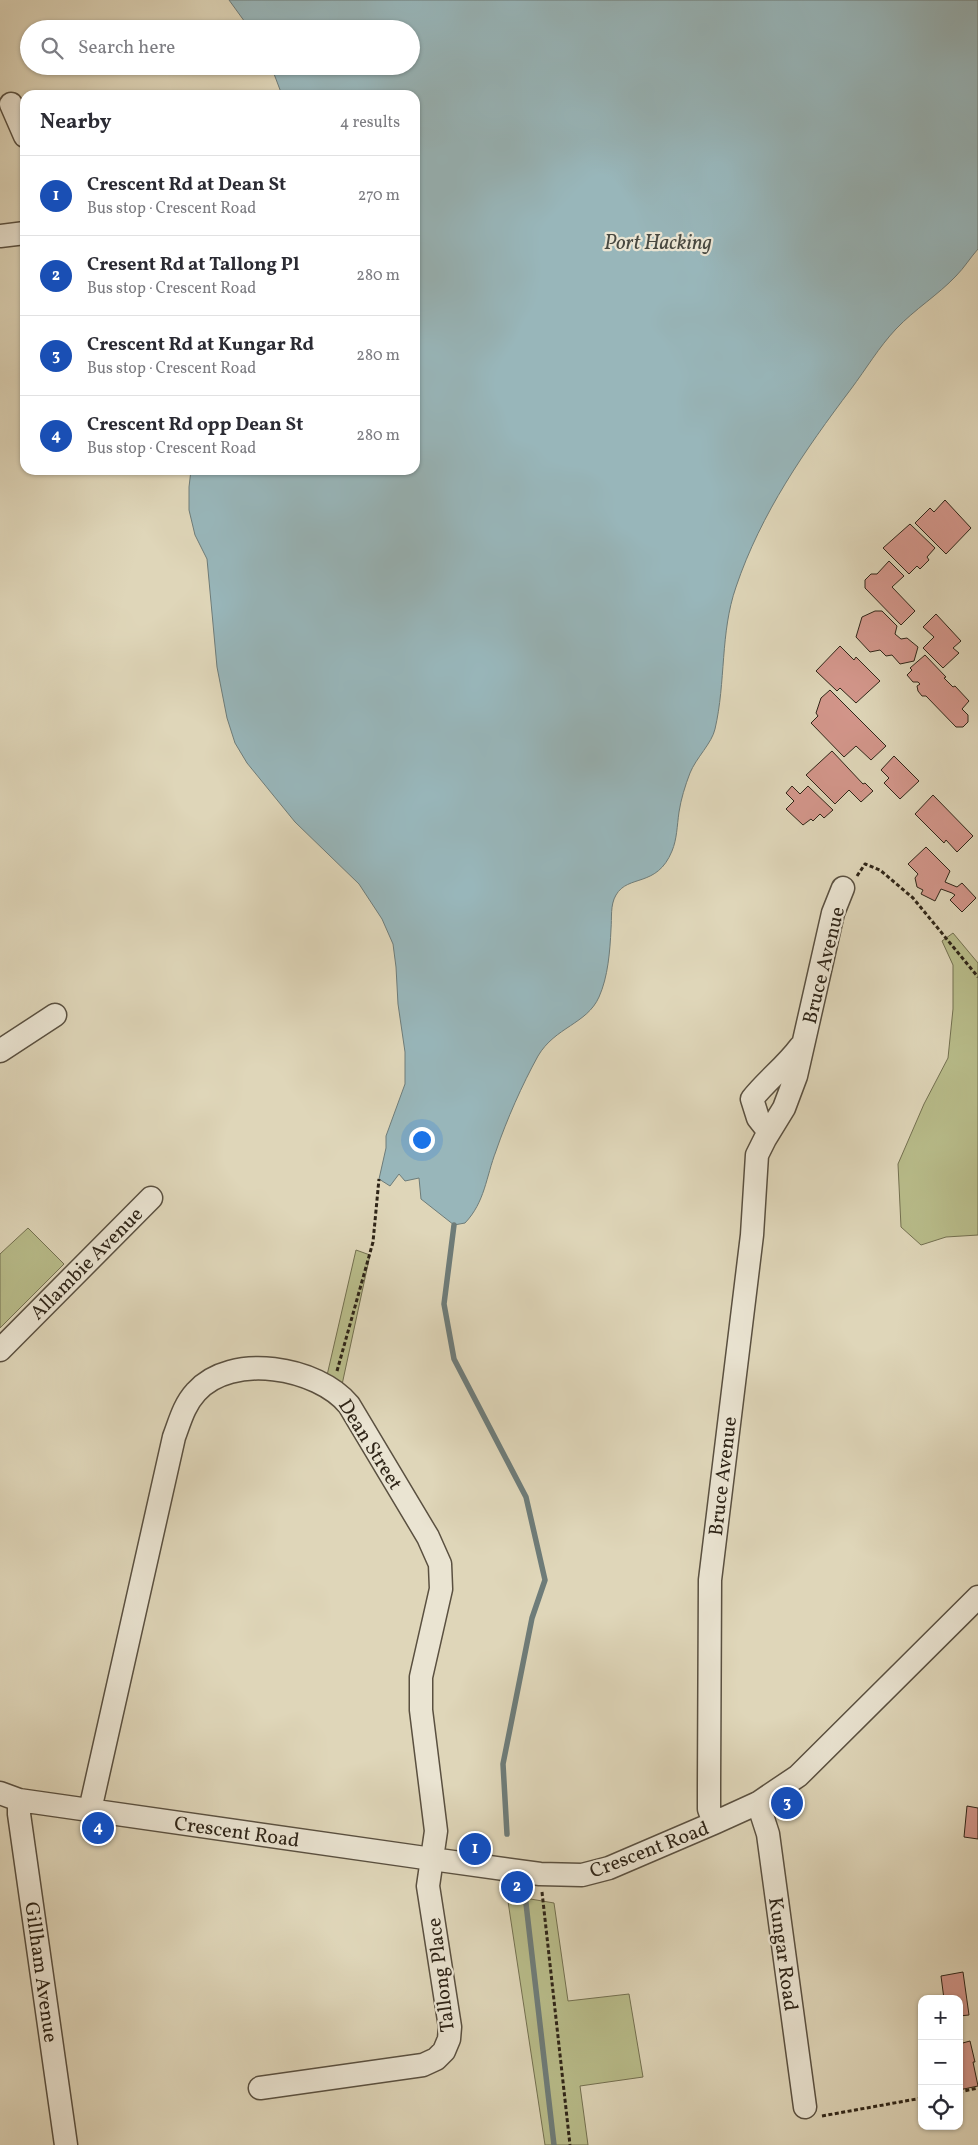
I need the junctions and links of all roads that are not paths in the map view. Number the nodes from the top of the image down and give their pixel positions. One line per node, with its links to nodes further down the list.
1 (10, 104): 2 (street)
2 (20, 125)
3 (20, 234): 4 (street)
4 (0, 236)
5 (843, 888): 7 (street, Bruce Avenue)
6 (55, 1015): 8 (street)
7 (804, 1042): 9 (street, Bruce Avenue); 9 (street, Bruce Avenue)
8 (0, 1051)
9 (769, 1132): 16 (street, Bruce Avenue)
10 (151, 1198): 11 (street, Allambie Avenue)
11 (0, 1350)
12 (978, 1597): 14 (street, Crescent Road)
13 (9, 1796): 15 (street, Crescent Road); 20 (street, Gillham Avenue)
14 (758, 1803): 16 (street, Crescent Road); 19 (street, Kungar Road)
15 (90, 1810): 17 (street, Crescent Road); 17 (street, Dean Street)
16 (714, 1824): 17 (street, Crescent Road)
17 (432, 1859): 18 (street, Tallong Place)
18 (260, 2088)
19 (804, 2107)
20 (66, 2145)

